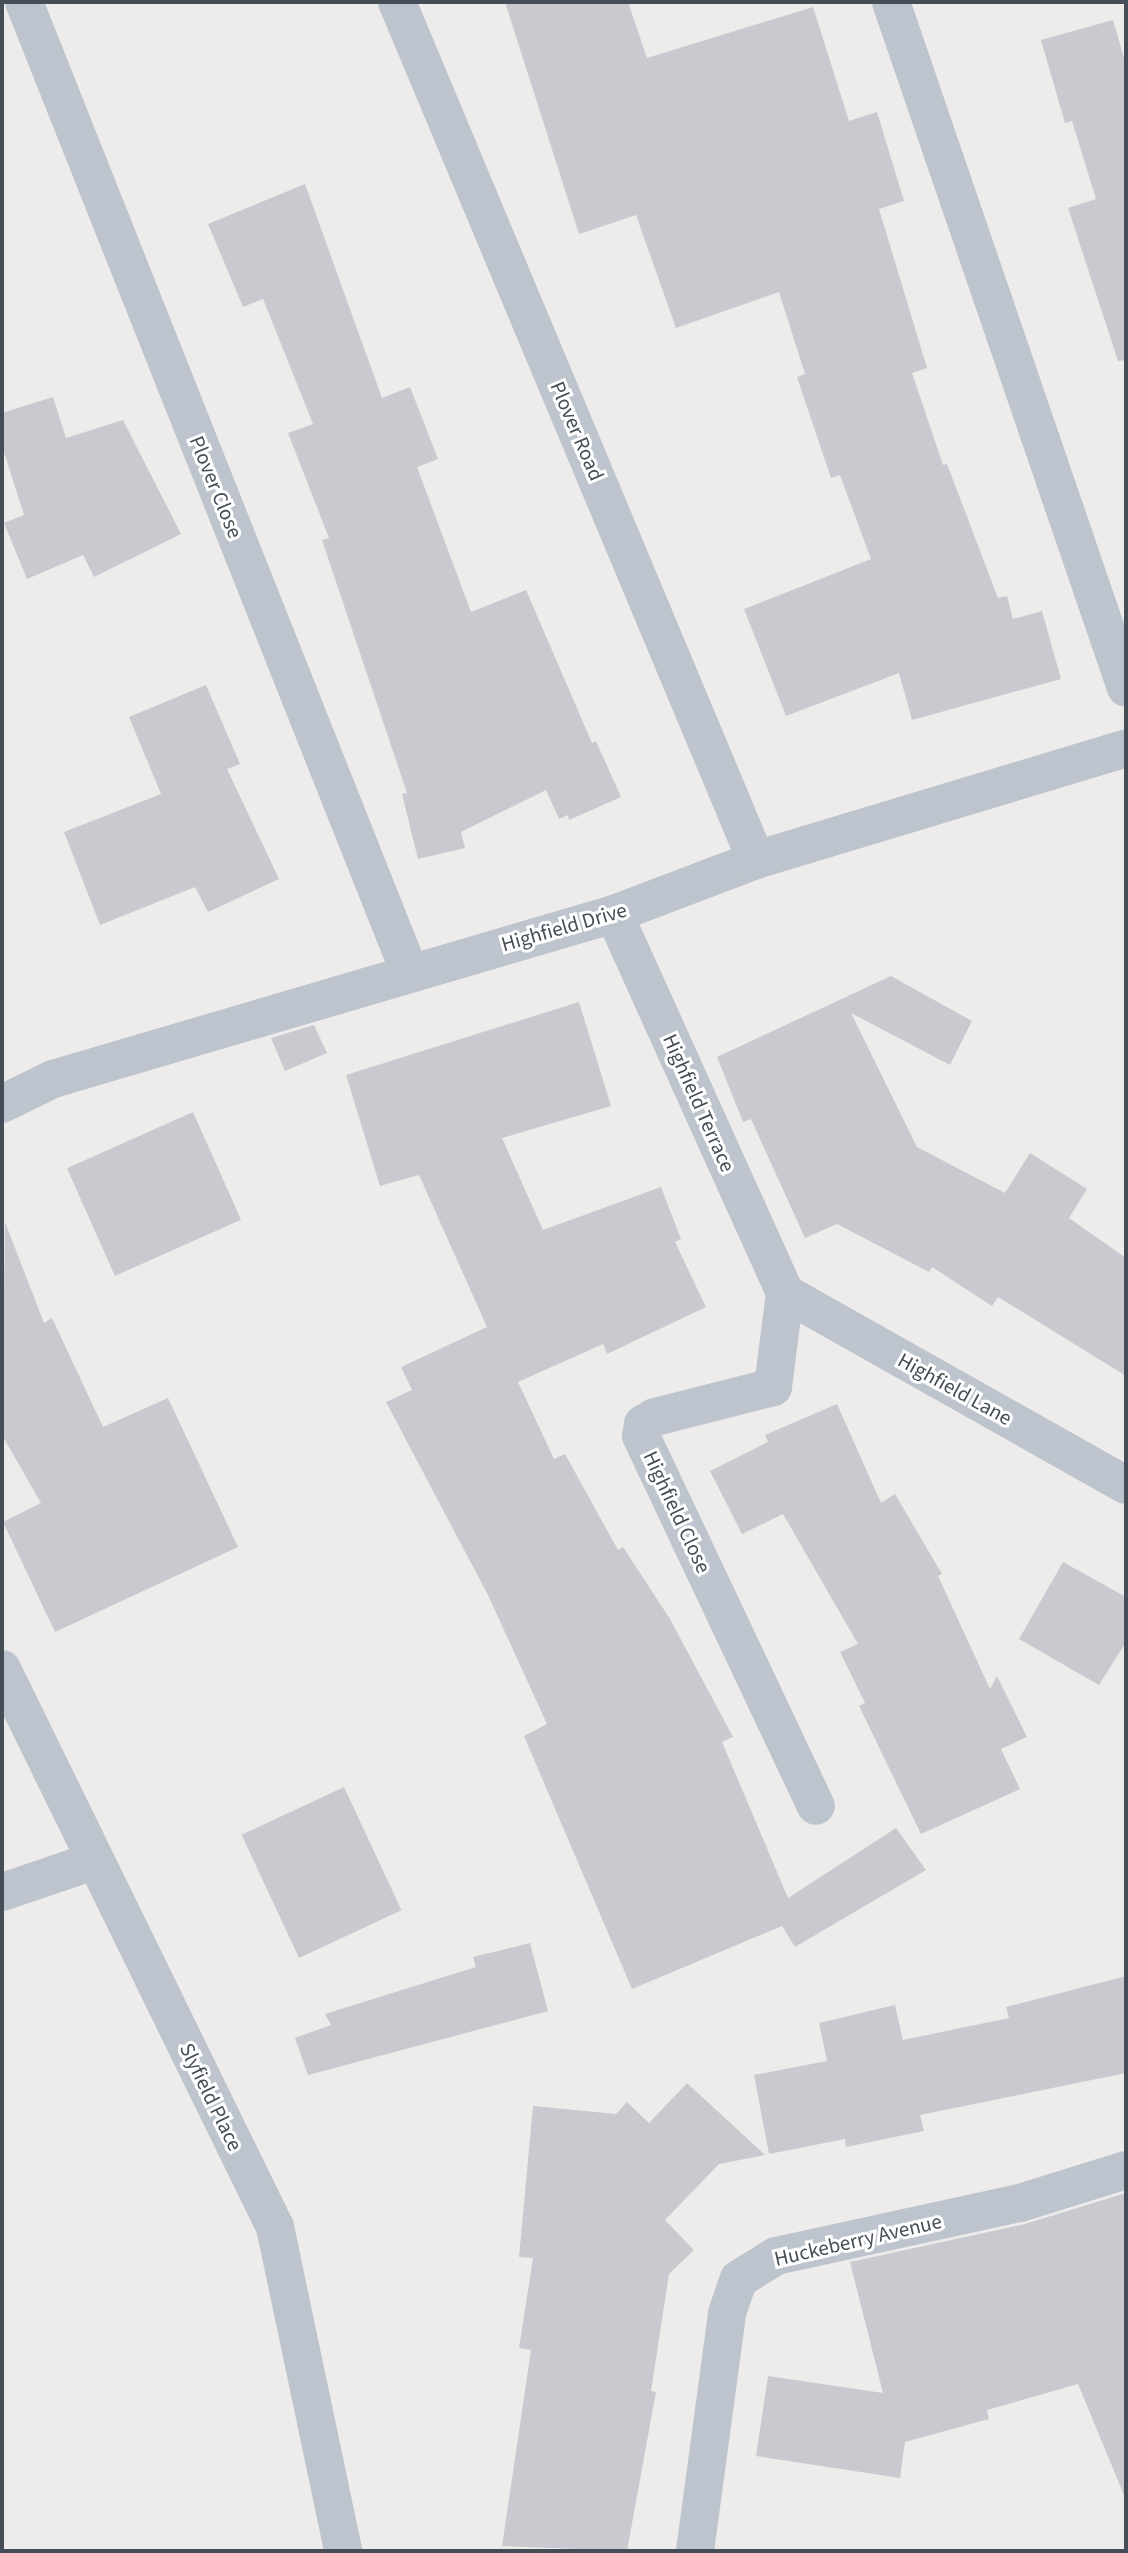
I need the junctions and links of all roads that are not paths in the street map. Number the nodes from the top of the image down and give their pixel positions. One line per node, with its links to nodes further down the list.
1 (24, 2): 8 (street, Plover Close)
2 (397, 2): 6 (street, Plover Road)
3 (891, 2): 4 (street)
4 (1126, 688)
5 (1126, 748): 6 (street, Highfield Drive)
6 (756, 860): 7 (street, Highfield Drive)
7 (614, 914): 8 (street, Highfield Drive); 10 (street, Highfield Terrace)
8 (409, 971): 9 (street, Highfield Drive)
9 (2, 1104)
10 (785, 1293): 11 (street, Highfield Lane); 13 (street, Highfield Close)
11 (1126, 1485)
12 (2, 1669): 14 (street, Slyfield Place)
13 (816, 1806)
14 (94, 1861): 15 (street); 17 (street, Slyfield Place)
15 (2, 1892)
16 (1126, 2170): 18 (street, Huckeberry Avenue)
17 (344, 2551)
18 (695, 2551)

